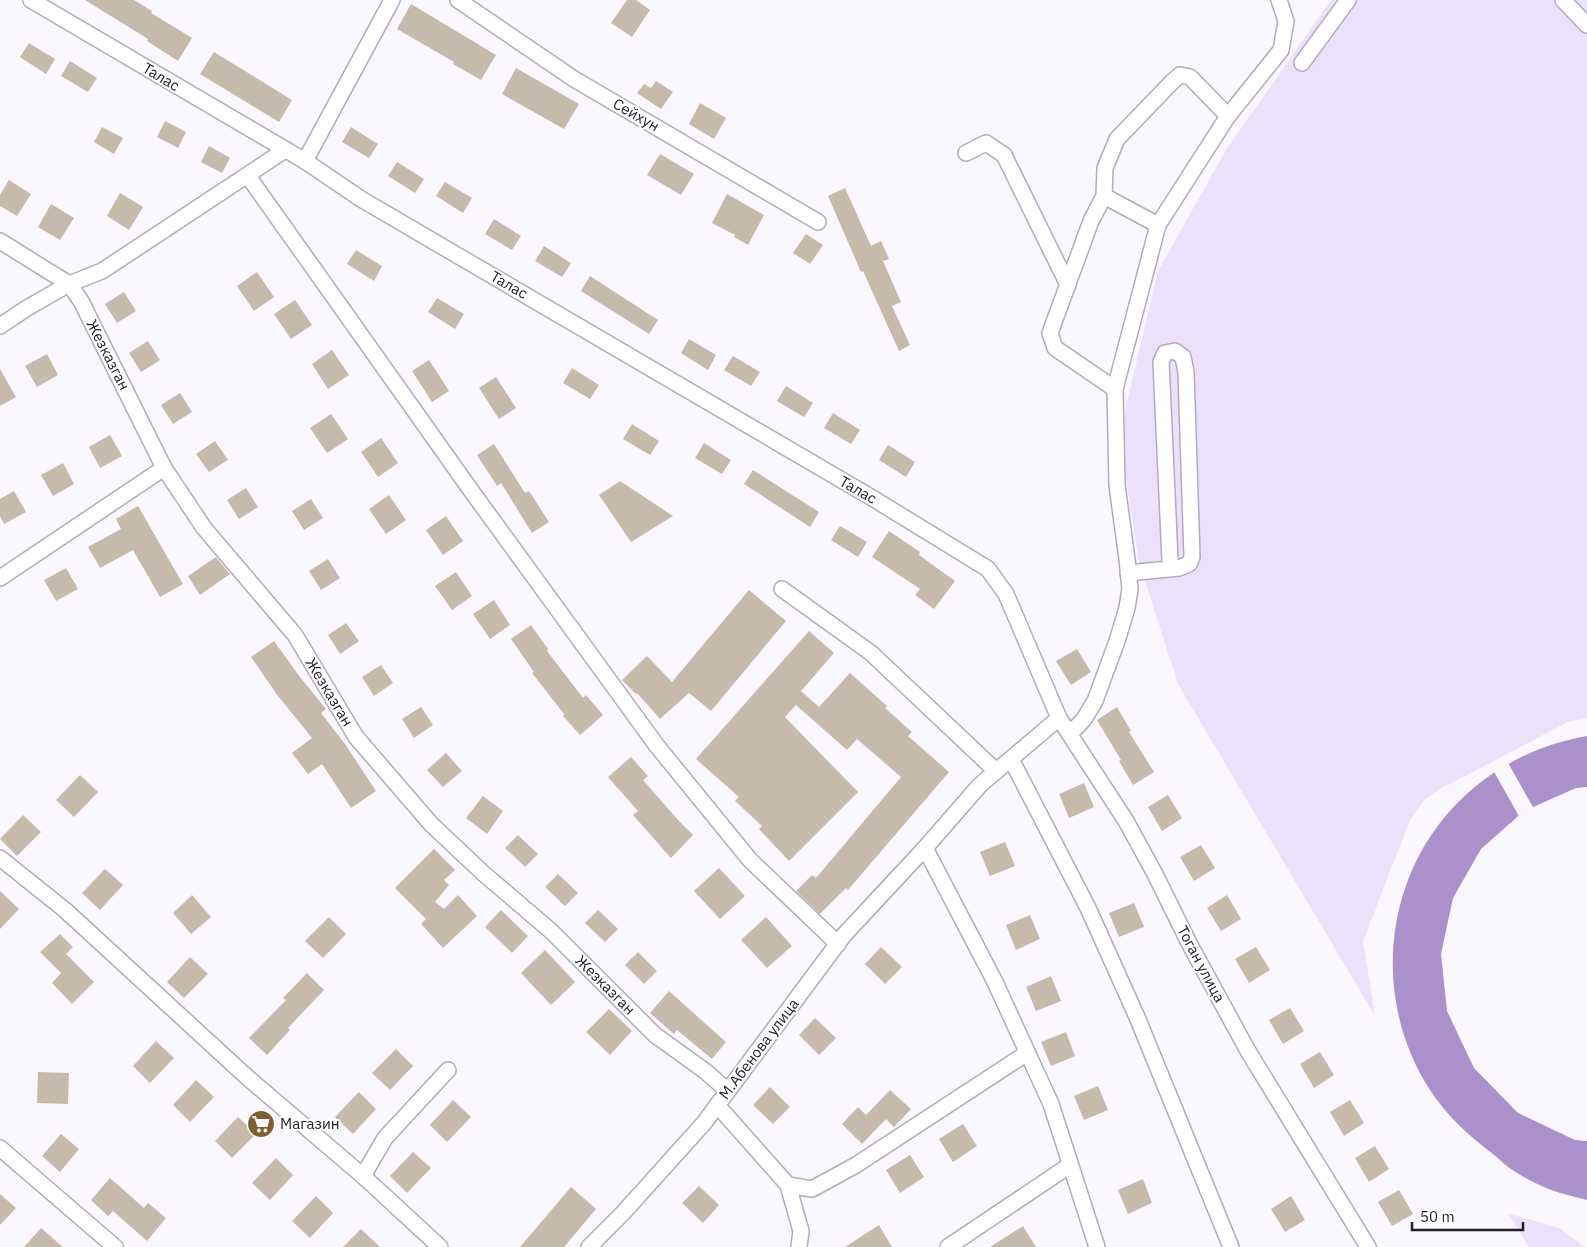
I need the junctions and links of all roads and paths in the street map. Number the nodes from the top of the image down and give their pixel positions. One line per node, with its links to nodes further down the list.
1 (31, 0): 10 (street, Талас)
2 (392, 0): 12 (street)
3 (458, 0): 15 (street, Сейхун)
4 (1279, 0): 9 (street)
5 (1348, 0): 8 (street)
6 (1563, 0): 7 (street)
7 (1587, 25)
8 (1302, 63)
9 (1228, 116): 14 (street); 16 (street)
10 (285, 150): 12 (street, Талас); 13 (street)
11 (966, 153): 19 (street)
12 (305, 161): 24 (street, Талас)
13 (248, 176): 18 (street); 34 (street)
14 (1104, 196): 16 (street); 19 (street)
15 (818, 222)
16 (1158, 225): 21 (street)
17 (0, 241): 18 (street, Жезказган)
18 (68, 284): 20 (street); 22 (street, Жезказган)
19 (1068, 285): 21 (street)
20 (0, 326)
21 (1115, 389): 25 (street)
22 (164, 468): 26 (street); 37 (street, Жезказган)
23 (1172, 568): 23 (street); 25 (street)
24 (988, 569): 28 (street, Тоган улица)
25 (1128, 573): 29 (street)
26 (0, 578)
27 (782, 589): 31 (street)
28 (1059, 718): 29 (street, Тоган улица); 30 (street, М.Абенова улица)
29 (1070, 734): 50 (street, Тоган улица)
30 (1011, 759): 31 (street, М.Абенова улица); 49 (street)
31 (996, 772): 32 (street, М.Абенова улица)
32 (925, 848): 34 (street, М.Абенова улица); 35 (street)
33 (0, 858): 41 (street)
34 (838, 944): 37 (street, М.Абенова улица)
35 (1028, 1053): 40 (street); 42 (street)
36 (448, 1070): 41 (street)
37 (728, 1090): 38 (street, М.Абенова улица)
38 (717, 1105): 42 (street); 45 (street, М.Абенова улица)
39 (0, 1148): 43 (street)
40 (1070, 1165): 47 (street); 48 (street)
41 (363, 1176): 44 (street)
42 (788, 1185): 46 (street)
43 (115, 1247)
44 (440, 1247)
45 (589, 1247)
46 (799, 1247)
47 (948, 1247)
48 (1097, 1247)
49 (1231, 1247)
50 (1368, 1247)

